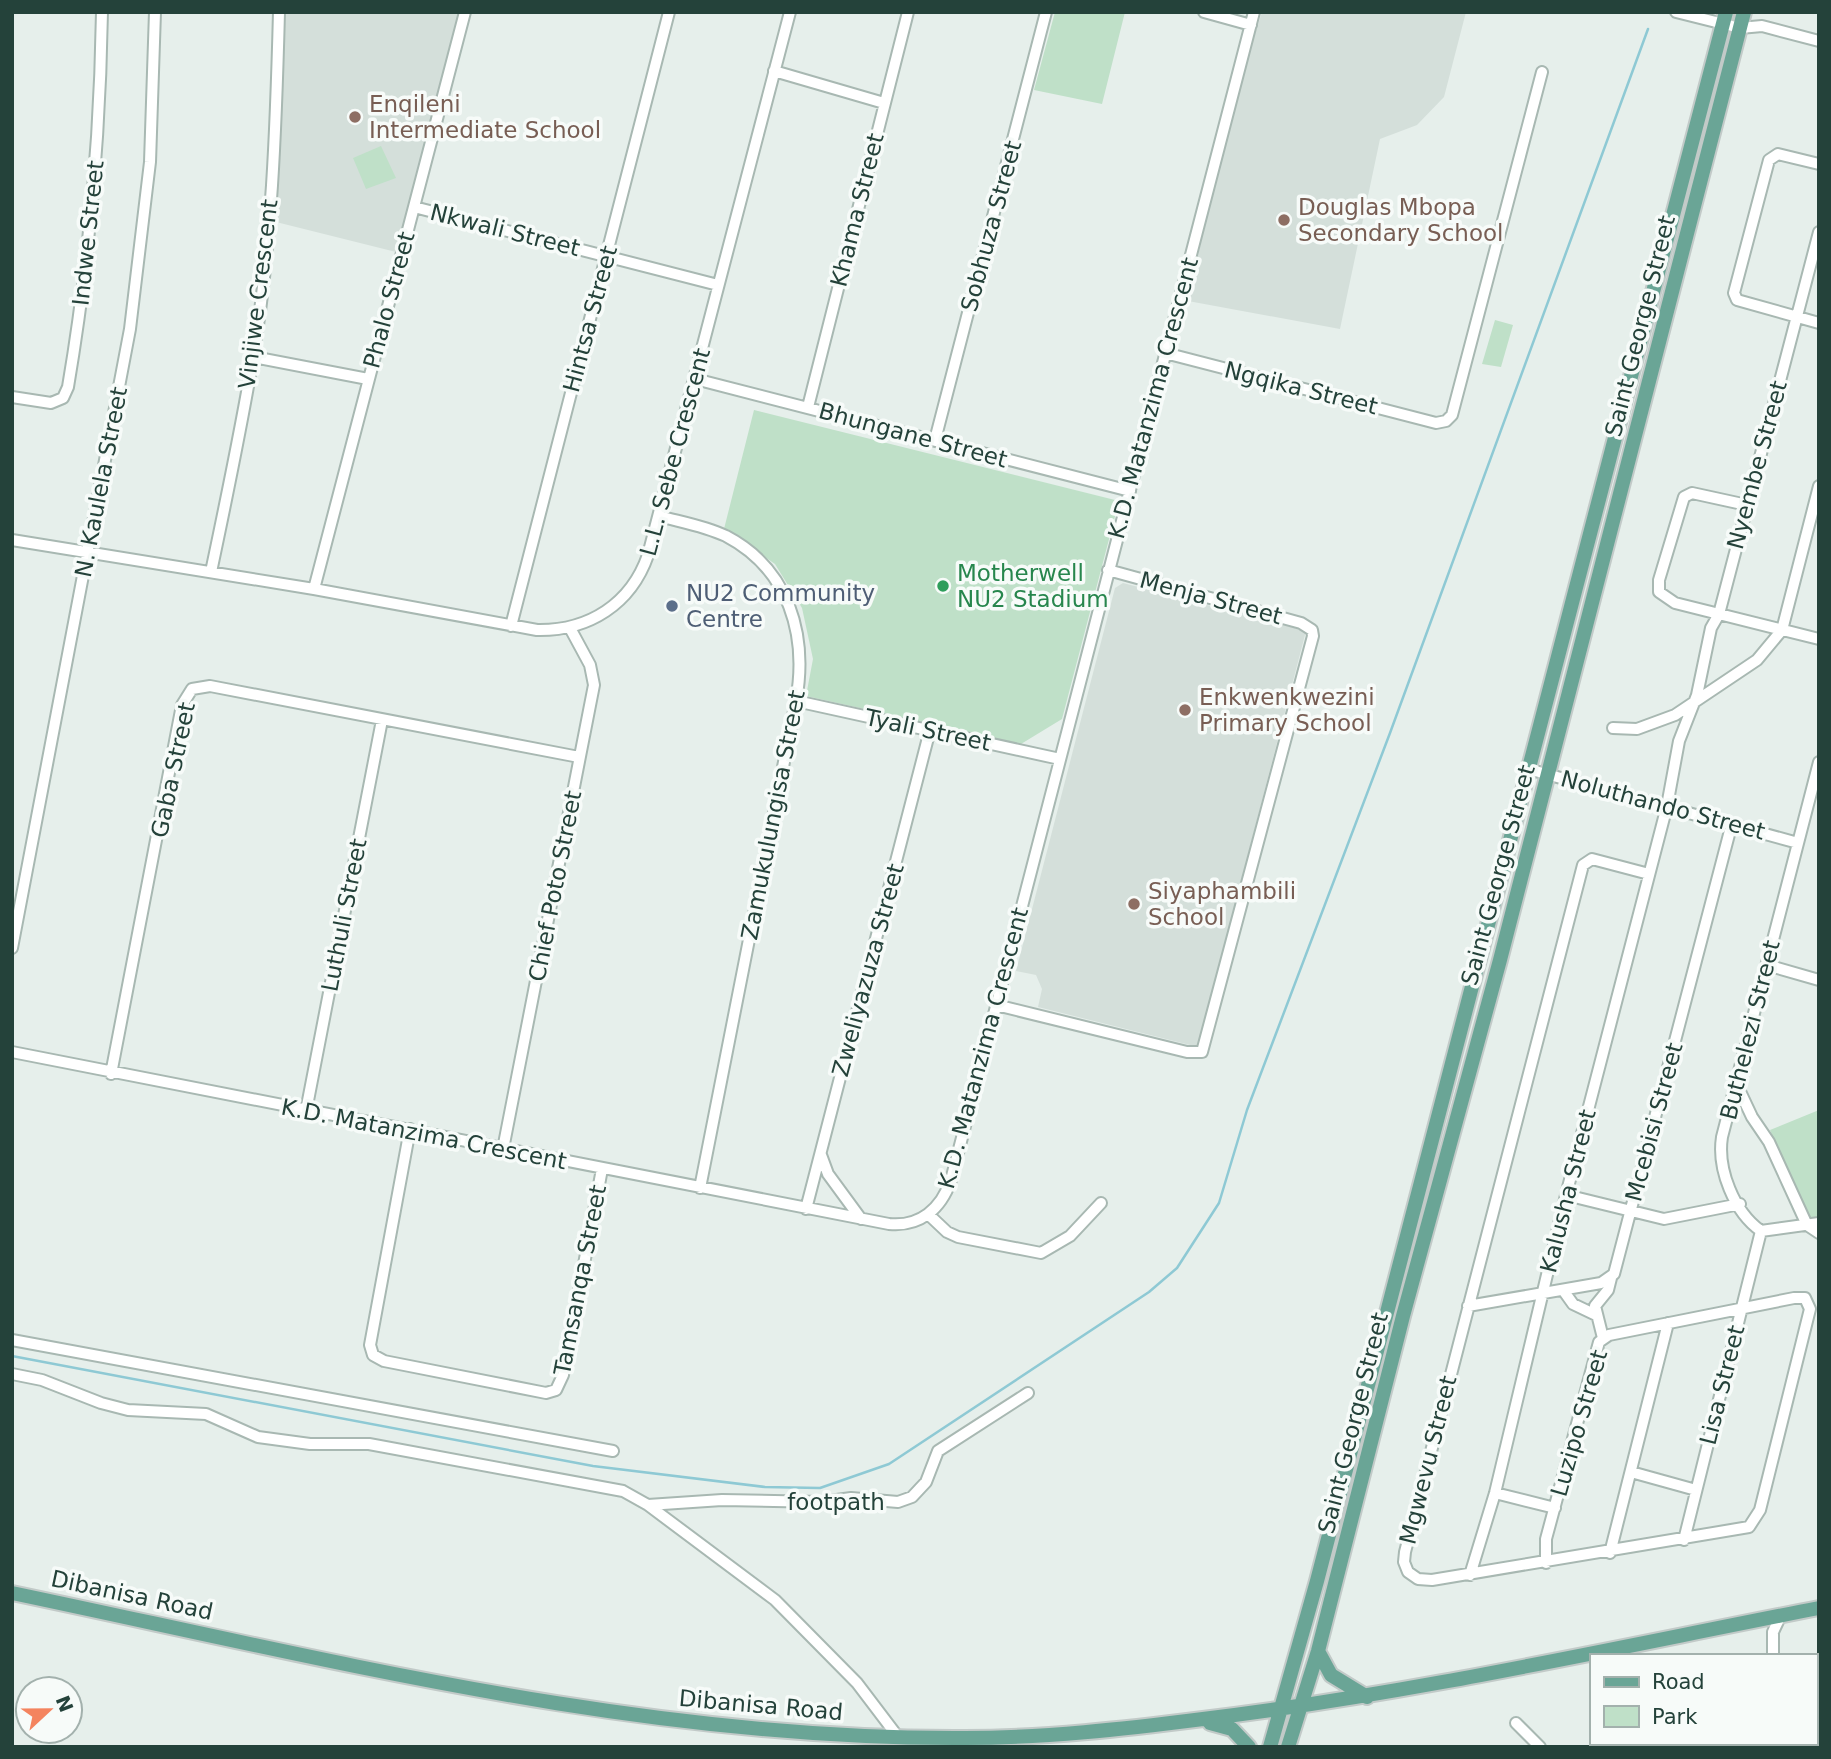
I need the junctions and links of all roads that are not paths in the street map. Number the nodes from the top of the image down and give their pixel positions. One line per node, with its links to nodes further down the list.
1 (102, 12): 32 (street, Indwe Street)
2 (155, 12): 40 (street, N. Kaulela Street)
3 (279, 12): 29 (street, Vinjiwe Crescent)
4 (465, 12): 22 (street, Phalo Street)
5 (670, 12): 24 (street, Hintsa Street)
6 (790, 12): 18 (street, L.L. Sebe Crescent)
7 (908, 12): 20 (street, Khama Street)
8 (1046, 12): 34 (street, Sobhuza Street)
9 (1204, 12): 14 (street)
10 (1254, 12): 14 (street, K.D. Matanzima Crescent)
11 (1676, 12): 13 (street)
12 (1744, 12): 15 (street); 16 (main road, Saint George Street)
13 (1725, 18): 16 (street); 57 (main road, Saint George Street)
14 (1251, 25): 28 (street, K.D. Matanzima Crescent)
15 (1762, 26): 16 (street); 17 (street)
16 (1740, 28): 58 (main road, Saint George Street)
17 (1819, 41)
18 (774, 71): 20 (street); 25 (street, L.L. Sebe Crescent)
19 (1542, 72): 28 (street, Ngqika Street)
20 (884, 103): 33 (street, Khama Street)
21 (1819, 164): 26 (street)
22 (414, 207): 24 (street, Nkwali Street); 30 (street, Phalo Street)
23 (1819, 232): 26 (street, Nyembe Street)
24 (607, 256): 25 (street, Nkwali Street); 45 (street, Hintsa Street)
25 (718, 285): 31 (street, L.L. Sebe Crescent)
26 (1796, 317): 27 (street); 37 (street, Nyembe Street)
27 (1819, 323)
28 (1165, 353): 36 (street, K.D. Matanzima Crescent)
29 (253, 357): 30 (street); 42 (street, Vinjiwe Crescent)
30 (368, 379): 43 (street, Phalo Street)
31 (695, 379): 33 (street, Bhungane Street); 38 (street, L.L. Sebe Crescent)
32 (12, 397)
33 (808, 407): 34 (street, Bhungane Street)
34 (935, 440): 36 (street, Bhungane Street)
35 (1819, 485): 47 (street)
36 (1130, 491): 41 (street, K.D. Matanzima Crescent)
37 (1747, 505): 44 (street, Nyembe Street); 44 (street)
38 (659, 516): 46 (street, L.L. Sebe Crescent); 49 (street, Zamukulungisa Street)
39 (12, 540): 40 (street, L.L. Sebe Crescent)
40 (88, 552): 42 (street, L.L. Sebe Crescent); 63 (street, N. Kaulela Street)
41 (1108, 570): 55 (street, K.D. Matanzima Crescent); 66 (street, Menja Street)
42 (211, 572): 43 (street, L.L. Sebe Crescent)
43 (314, 589): 45 (street, L.L. Sebe Crescent)
44 (1719, 614): 47 (street); 50 (street, Nyembe Street)
45 (511, 626): 46 (street, L.L. Sebe Crescent)
46 (570, 628): 54 (street, Chief Poto Street)
47 (1782, 630): 48 (street); 50 (street)
48 (1819, 639)
49 (796, 701): 53 (street, Tyali Street); 75 (street, Zamukulungisa Street)
50 (1693, 702): 52 (street); 59 (street, Kalusha Street)
51 (382, 720): 54 (street, Gaba Street); 68 (street, Gaba Street); 70 (street, Luthuli Street)
52 (1612, 728)
53 (930, 730): 55 (street, Tyali Street); 73 (street, Zweliyazuza Street)
54 (579, 757): 72 (street, Chief Poto Street)
55 (1060, 759): 66 (street, K.D. Matanzima Crescent)
56 (1819, 762): 61 (street, Buthelezi Street)
57 (1528, 769): 58 (street, Noluthando Street); 116 (main road, Saint George Street)
58 (1548, 774): 59 (street, Noluthando Street); 112 (main road, Saint George Street)
59 (1667, 806): 60 (street, Noluthando Street); 62 (street, Kalusha Street)
60 (1732, 823): 61 (street, Noluthando Street); 80 (street, Mcebisi Street)
61 (1798, 843): 64 (street, Buthelezi Street)
62 (1649, 874): 76 (street, Kalusha Street); 89 (street, Mgwevu Street)
63 (12, 948)
64 (1768, 965): 65 (street); 69 (street, Buthelezi Street)
65 (1819, 980)
66 (996, 1005): 81 (street, K.D. Matanzima Crescent)
67 (12, 1052): 68 (street, K.D. Matanzima Crescent)
68 (111, 1074): 70 (street, K.D. Matanzima Crescent)
69 (1736, 1083): 78 (street, Buthelezi Street); 83 (street)
70 (306, 1111): 71 (street, K.D. Matanzima Crescent)
71 (411, 1129): 72 (street, K.D. Matanzima Crescent); 74 (street, Tamsanqa Street)
72 (503, 1149): 74 (street, K.D. Matanzima Crescent)
73 (821, 1152): 79 (street, Zweliyazuza Street); 82 (street)
74 (602, 1169): 75 (street, K.D. Matanzima Crescent)
75 (700, 1188): 79 (street, K.D. Matanzima Crescent)
76 (1566, 1195): 80 (street); 88 (street, Kalusha Street)
77 (1101, 1203): 81 (street)
78 (1740, 1204): 80 (street); 84 (street, Buthelezi Street)
79 (806, 1209): 82 (street, K.D. Matanzima Crescent)
80 (1631, 1212): 86 (street, Mcebisi Street)
81 (929, 1215): 82 (street, K.D. Matanzima Crescent)
82 (861, 1219)
83 (1813, 1224): 84 (street); 85 (street)
84 (1761, 1231): 90 (street, Lisa Street)
85 (1819, 1233)
86 (1611, 1278): 87 (street); 91 (street, Mcebisi Street)
87 (1563, 1290): 88 (street); 91 (street)
88 (1541, 1295): 89 (street); 100 (street, Kalusha Street)
89 (1468, 1306): 106 (street, Mgwevu Street)
90 (1741, 1309): 92 (street, Luzipo Street); 99 (street, Lisa Street); 103 (street, Mgwevu Street)
91 (1596, 1315): 93 (street)
92 (1668, 1323): 93 (street, Luzipo Street); 98 (street)
93 (1603, 1338): 102 (street, Luzipo Street)
94 (12, 1340): 97 (street)
95 (12, 1374): 101 (street)
96 (1028, 1393): 101 (street, footpath)
97 (613, 1451)
98 (1631, 1472): 99 (street); 104 (street)
99 (1696, 1490): 103 (street, Lisa Street)
100 (1495, 1493): 102 (street); 106 (street, Kalusha Street)
101 (648, 1505): 119 (street)
102 (1555, 1508): 105 (street, Luzipo Street)
103 (1684, 1540): 104 (street, Mgwevu Street)
104 (1610, 1552): 105 (street, Mgwevu Street)
105 (1546, 1563): 106 (street, Mgwevu Street)
106 (1470, 1575)
107 (12, 1593): 111 (main road, Dibanisa Road)
108 (12, 1602): 111 (main road, Dibanisa Road)
109 (1819, 1608): 110 (main road, Dibanisa Road)
110 (1782, 1615): 113 (street); 114 (main road, Dibanisa Road)
111 (241, 1643): 119 (main road, Dibanisa Road)
112 (1318, 1651): 114 (main road); 115 (main road, Saint George Street)
113 (1773, 1654)
114 (1367, 1697): 115 (main road, Dibanisa Road)
115 (1302, 1707): 116 (main road, Dibanisa Road); 122 (main road, Saint George Street)
116 (1282, 1710): 117 (main road, Dibanisa Road); 121 (main road, Saint George Street)
117 (1193, 1721): 119 (main road, Dibanisa Road); 120 (main road)
118 (1516, 1723): 123 (street)
119 (898, 1737)
120 (1248, 1747)
121 (1270, 1747)
122 (1288, 1747)
123 (1540, 1747)

